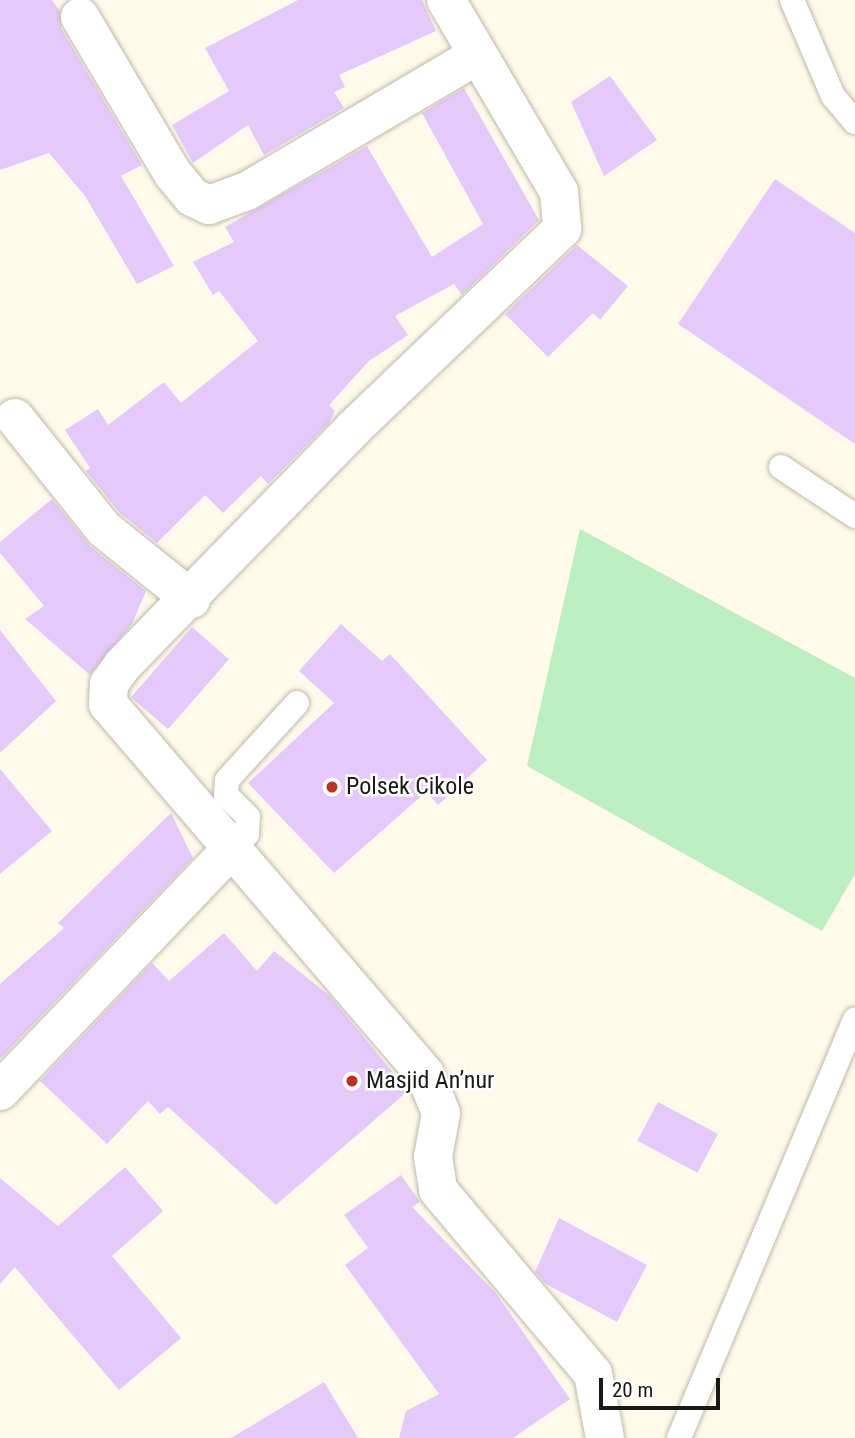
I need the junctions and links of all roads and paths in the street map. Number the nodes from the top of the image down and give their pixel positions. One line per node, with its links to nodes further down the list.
1 (446, 0): 4 (street)
2 (792, 0): 5 (lane)
3 (80, 17): 4 (street)
4 (476, 56): 9 (street)
5 (855, 122)
6 (15, 418): 9 (street)
7 (781, 467): 8 (lane)
8 (855, 516)
9 (191, 599): 11 (street)
10 (297, 704): 11 (lane)
11 (231, 849): 13 (street); 14 (street)
12 (855, 1020): 15 (lane)
13 (0, 1091)
14 (605, 1438)
15 (679, 1438)

